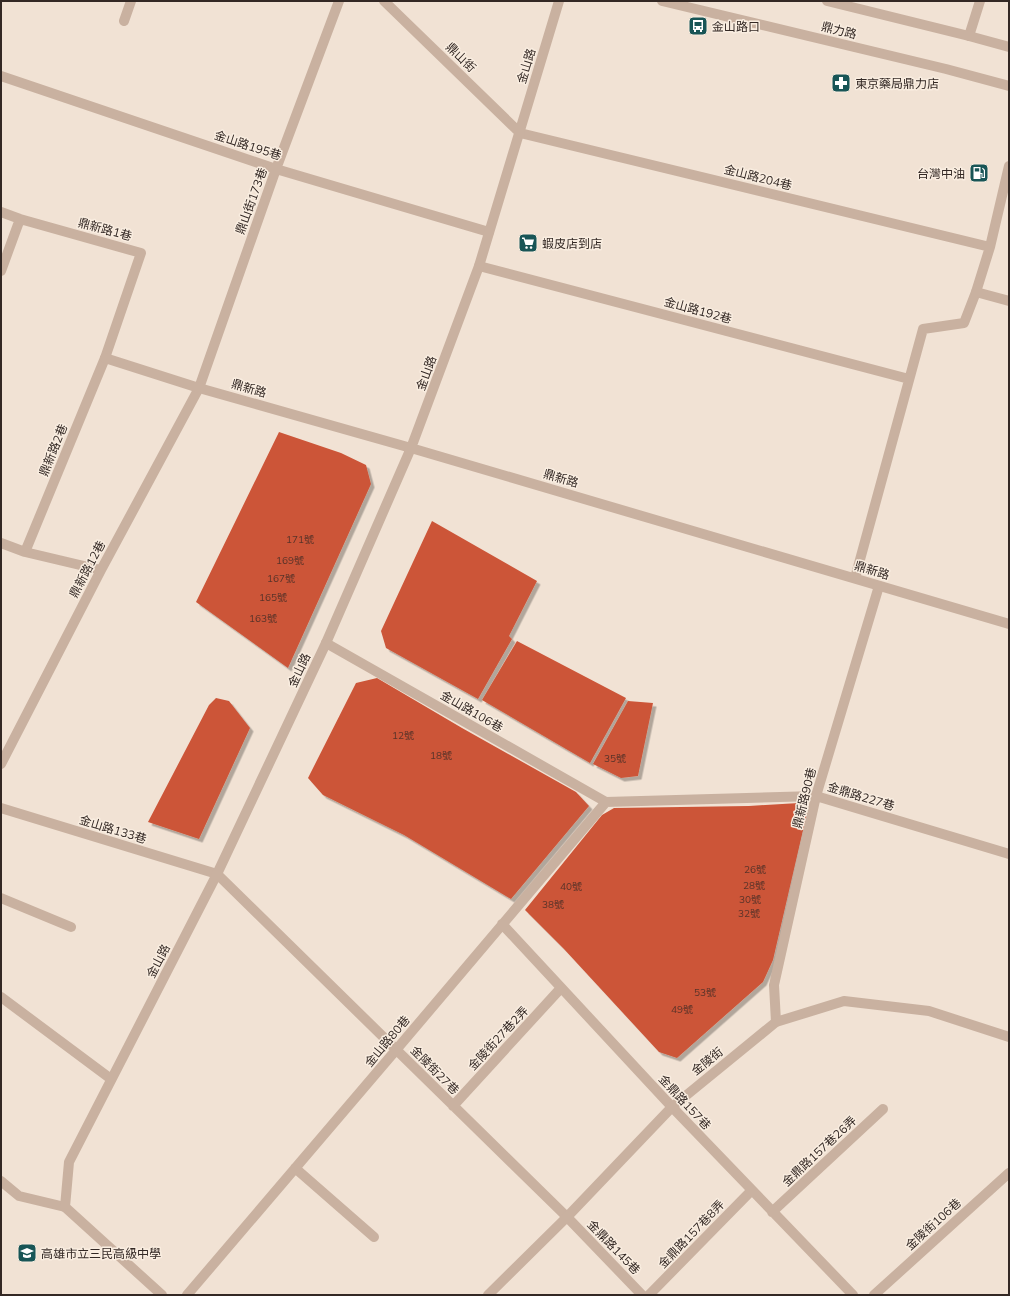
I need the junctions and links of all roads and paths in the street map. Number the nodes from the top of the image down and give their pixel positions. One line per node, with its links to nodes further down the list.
1 (131, 1): 8 (street)
2 (339, 1): 15 (street, 鼎山街173巷)
3 (384, 1): 13 (street, 鼎山街)
4 (559, 1): 13 (street, 金山路)
5 (662, 1): 12 (street, 鼎力路)
6 (827, 1): 9 (street)
7 (980, 1): 9 (street)
8 (124, 21)
9 (969, 36): 10 (street)
10 (1009, 47)
11 (1, 76): 15 (street, 金山路195巷)
12 (1009, 86)
13 (520, 132): 18 (street, 金山路); 19 (street, 金山路204巷)
14 (1009, 166): 19 (street)
15 (276, 169): 18 (street, 金山路195巷); 26 (street, 鼎山街173巷)
16 (1, 212): 17 (street, 鼎新路1巷)
17 (20, 219): 21 (street); 24 (street, 鼎新路1巷)
18 (489, 232): 20 (street, 金山路)
19 (990, 247): 22 (street)
20 (479, 266): 25 (street, 金山路192巷); 27 (street, 金山路)
21 (1, 271)
22 (976, 292): 23 (street); 25 (street)
23 (1009, 301)
24 (105, 358): 26 (street, 鼎新路); 29 (street, 鼎新路2巷)
25 (909, 379): 31 (street)
26 (199, 388): 27 (street, 鼎新路); 30 (street, 鼎新路12巷)
27 (411, 448): 31 (street, 鼎新路); 34 (street, 金山路)
28 (1, 543): 29 (street)
29 (25, 552): 30 (street)
30 (101, 570): 35 (street, 鼎新路12巷)
31 (855, 578): 32 (street, 鼎新路)
32 (879, 586): 33 (street, 鼎新路); 36 (street, 鼎新路90巷)
33 (1009, 624)
34 (326, 643): 37 (street, 金山路106巷); 40 (street, 金山路)
35 (1, 764)
36 (816, 796): 37 (street, 金鼎路227巷); 39 (street, 金鼎路227巷); 46 (street, 鼎新路90巷)
37 (606, 802): 42 (street, 金山路80巷)
38 (1, 808): 40 (street, 金山路133巷)
39 (1009, 854)
40 (217, 874): 48 (street, 金陵街27巷); 49 (street, 金山路)
41 (1, 898): 43 (street)
42 (502, 924): 44 (street, 金鼎路157巷); 48 (street, 金山路80巷)
43 (71, 927)
44 (561, 988): 50 (street, 金陵街27巷2弄); 51 (street, 金鼎路157巷)
45 (1, 997): 49 (street)
46 (776, 1022): 47 (street, 金陵街); 51 (street, 金陵街)
47 (1009, 1036)
48 (396, 1050): 50 (street, 金陵街27巷); 53 (street, 金山路80巷)
49 (111, 1079): 57 (street, 金山路)
50 (453, 1106): 59 (street, 金陵街27巷)
51 (672, 1107): 56 (street, 金鼎路157巷); 59 (street, 金陵街)
52 (883, 1109): 58 (street, 金鼎路157巷26弄)
53 (295, 1168): 60 (street); 62 (street, 金山路80巷)
54 (1009, 1173): 67 (street, 金陵街106巷)
55 (1, 1181): 57 (street)
56 (752, 1190): 58 (street, 金鼎路157巷); 65 (street, 金鼎路157巷8弄)
57 (65, 1208): 61 (street)
58 (772, 1212): 66 (street, 金鼎路157巷)
59 (567, 1217): 63 (street, 金陵街); 64 (street, 金鼎路145巷)
60 (374, 1237)
61 (162, 1295)
62 (187, 1295)
63 (488, 1295)
64 (642, 1295)
65 (649, 1295)
66 (853, 1295)
67 (874, 1295)

